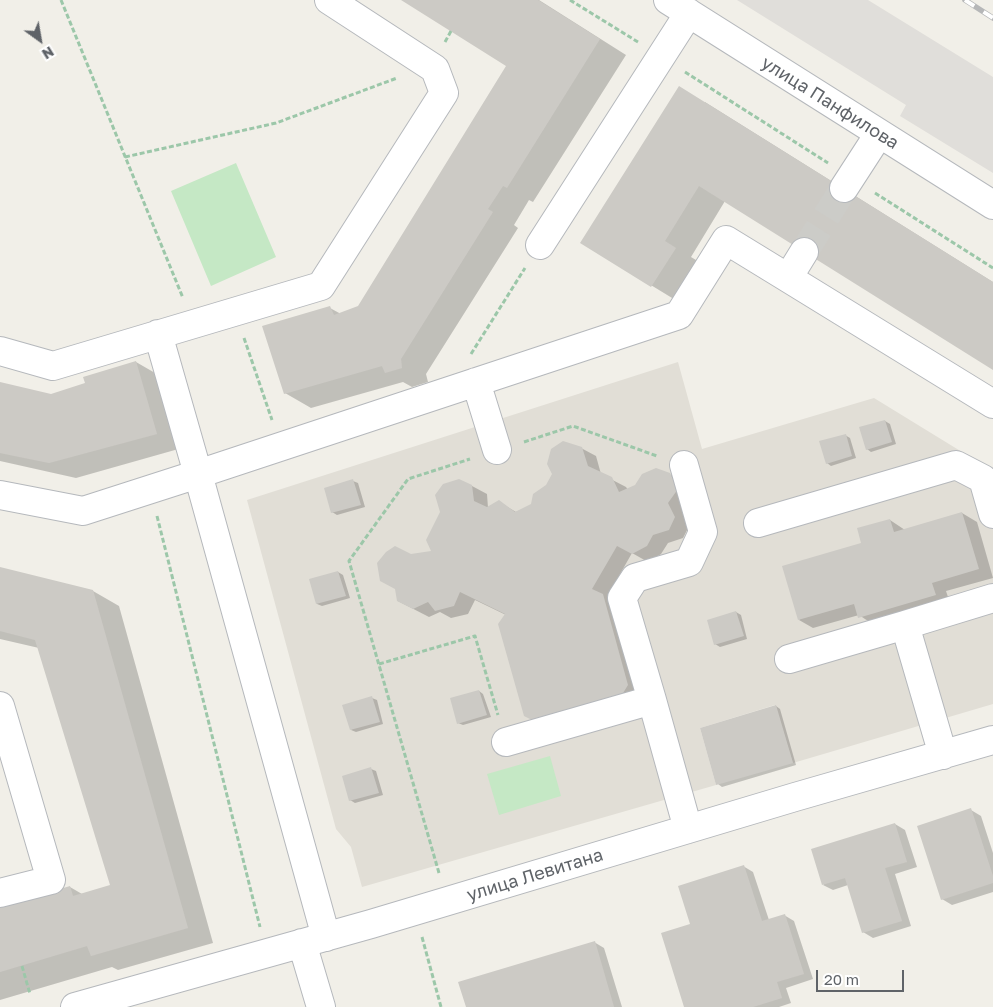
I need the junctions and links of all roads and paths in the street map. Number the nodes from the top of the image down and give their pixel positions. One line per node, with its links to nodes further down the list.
1 (61, 0): 9 (path)
2 (329, 0): 7 (street)
3 (570, 0): 6 (path)
4 (678, 6): 6 (street); 8 (street, улица Панфилова)
5 (451, 32): 7 (path)
6 (661, 57): 12 (street)
7 (430, 66): 9 (path); 15 (street)
8 (879, 134): 10 (street); 11 (street, улица Панфилова)
9 (125, 157): 16 (path)
10 (844, 188)
11 (993, 205)
12 (540, 245): 19 (path)
13 (804, 252): 14 (street)
14 (788, 278): 19 (street); 20 (street)
15 (236, 311): 16 (street); 21 (path)
16 (194, 324): 17 (street)
17 (158, 334): 18 (street); 24 (street)
18 (0, 351)
19 (476, 382): 21 (street); 22 (street)
20 (993, 404)
21 (281, 447): 24 (street)
22 (497, 450): 23 (path); 32 (path)
23 (684, 465): 33 (street)
24 (198, 474): 25 (street); 42 (street)
25 (150, 489): 26 (street); 43 (path)
26 (0, 495)
27 (993, 514): 28 (street)
28 (758, 523)
29 (993, 598): 30 (street)
30 (905, 625): 31 (street); 37 (street)
31 (789, 659)
32 (379, 664): 36 (path); 39 (path)
33 (652, 700): 36 (street); 38 (street)
34 (0, 706): 40 (street)
35 (993, 740): 37 (street, улица Левитана)
36 (506, 742)
37 (943, 755): 38 (street, улица Левитана)
38 (688, 829): 42 (street, улица Левитана)
39 (440, 876)
40 (0, 893)
41 (421, 934): 48 (path)
42 (314, 940): 43 (street, улица Левитана); 47 (street)
43 (266, 953): 46 (street, улица Левитана)
44 (22, 966): 45 (path)
45 (30, 994)
46 (75, 1007)
47 (321, 1007)
48 (441, 1007)

